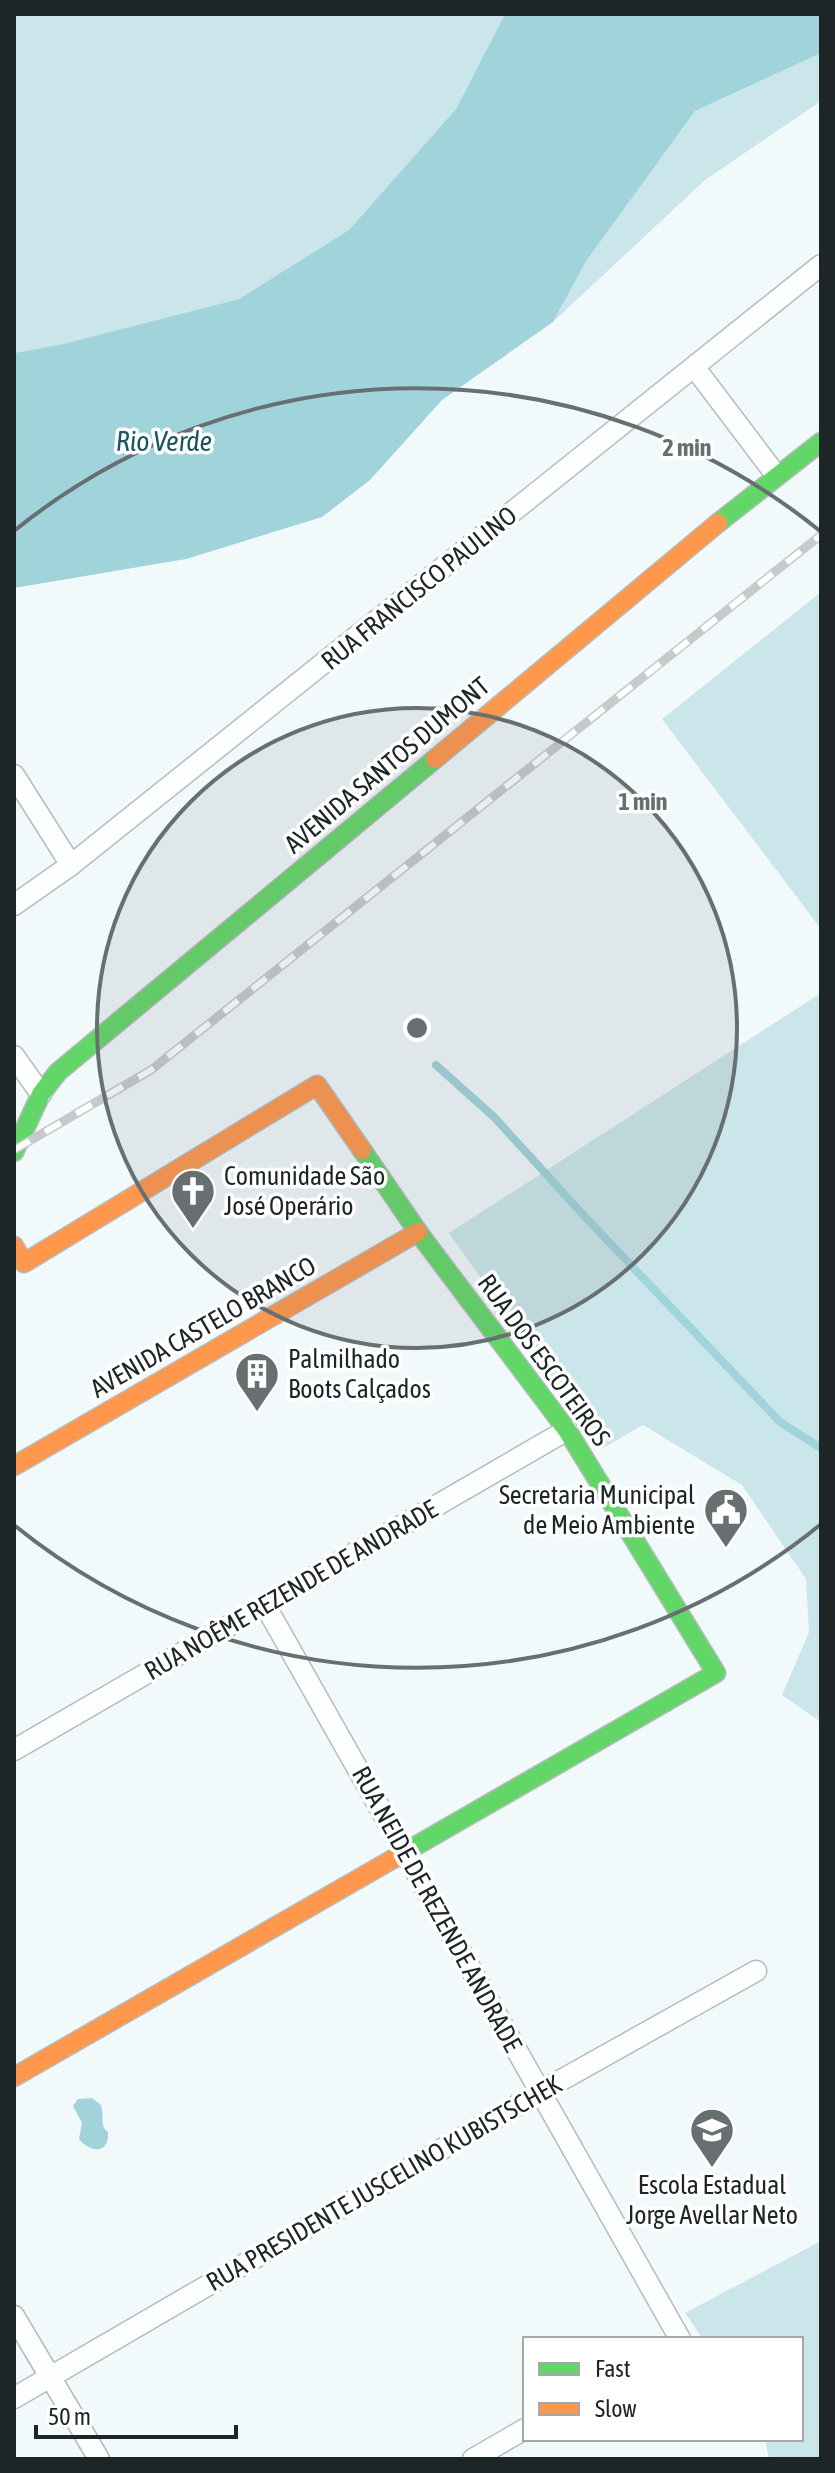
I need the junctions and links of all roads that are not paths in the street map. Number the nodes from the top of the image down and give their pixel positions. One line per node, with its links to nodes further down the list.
1 (821, 265): 2 (street, RUA FRANCISCO PAULINO)
2 (695, 368): 4 (street); 6 (street, RUA FRANCISCO PAULINO)
3 (821, 442): 4 (street, AVENIDA SANTOS DUMONT)
4 (776, 475): 9 (street, AVENIDA SANTOS DUMONT)
5 (14, 775): 6 (street)
6 (71, 865): 7 (street, RUA FRANCISCO PAULINO)
7 (14, 905)
8 (14, 1056): 9 (street)
9 (41, 1094): 10 (street, AVENIDA SANTOS DUMONT)
10 (14, 1152)
11 (418, 1232): 12 (street, RUA DOS ESCOTEIROS); 13 (street, RUA DOS ESCOTEIROS); 14 (street, AVENIDA CASTELO BRANCO)
12 (17, 1259)
13 (567, 1430): 15 (street, RUA NOÊME REZENDE DE ANDRADE); 17 (street, RUA DOS ESCOTEIROS)
14 (14, 1466)
15 (265, 1605): 16 (street, RUA NOÊME REZENDE DE ANDRADE); 17 (street, RUA NEIDE DE REZENDE ANDRADE)
16 (14, 1750)
17 (405, 1852): 19 (street); 20 (street, RUA NEIDE DE REZENDE ANDRADE)
18 (756, 1971): 20 (street, RUA PRESIDENTE JUSCELINO KUBISTSCHEK)
19 (14, 2077)
20 (540, 2092): 22 (street, RUA NEIDE DE REZENDE ANDRADE); 23 (street, RUA PRESIDENTE JUSCELINO KUBISTSCHEK)
21 (14, 2316): 23 (street)
22 (679, 2337)
23 (50, 2377): 24 (street, RUA PRESIDENTE JUSCELINO KUBISTSCHEK); 26 (street)
24 (14, 2398)
25 (523, 2430): 27 (street)
26 (99, 2459)
27 (473, 2459)

